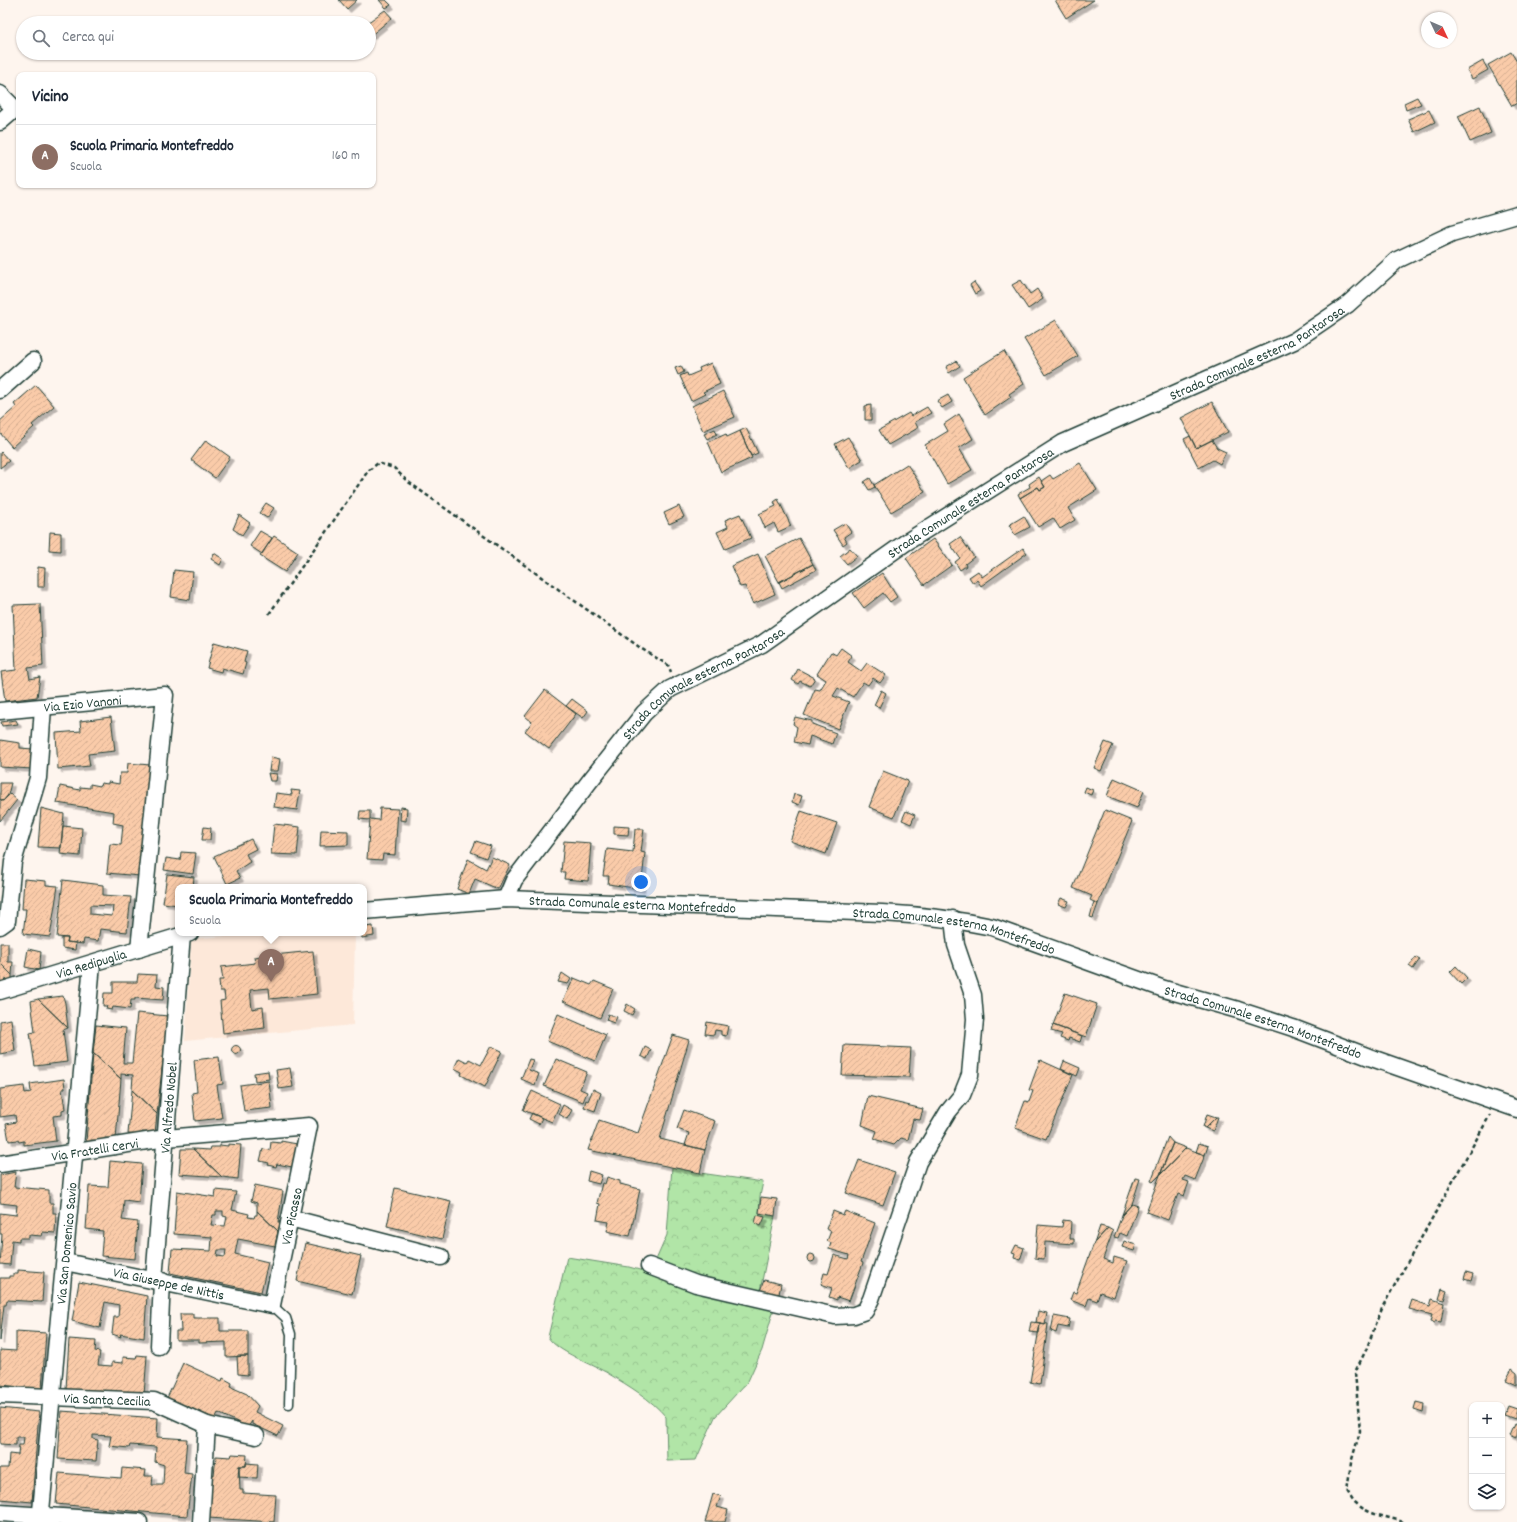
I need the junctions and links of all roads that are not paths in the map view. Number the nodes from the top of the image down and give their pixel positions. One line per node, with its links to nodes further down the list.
1 (0, 94): 2 (street)
2 (0, 122)
3 (1517, 215): 8 (street, Strada Comunale esterna Pantarosa)
4 (33, 361): 5 (street)
5 (0, 390)
6 (43, 707): 7 (street, Via Ezio Vanoni); 11 (street); 14 (street, Via Ezio Vanoni)
7 (0, 711)
8 (506, 899): 9 (street, Strada Comunale esterna Montefreddo); 10 (street, Strada Comunale esterna Montefreddo)
9 (367, 911)
10 (952, 919): 17 (street, Strada Comunale esterna Montefreddo); 25 (street)
11 (0, 926)
12 (180, 936): 14 (street, Via Redipuglia)
13 (186, 936): 19 (street, Via Alfredo Nobel)
14 (139, 949): 15 (street, Via Redipuglia)
15 (92, 964): 16 (street, Via Redipuglia); 20 (street, Via San Domenico Savio)
16 (0, 991)
17 (1517, 1109)
18 (309, 1126): 19 (street, Via Fratelli Cervi); 22 (street, Via Picasso)
19 (166, 1138): 20 (street, Via Fratelli Cervi); 26 (street, Via Alfredo Nobel)
20 (76, 1152): 21 (street, Via Fratelli Cervi); 24 (street, Via San Domenico Savio)
21 (0, 1164)
22 (290, 1218): 23 (street); 27 (street, Via Picasso)
23 (441, 1257)
24 (65, 1262): 26 (street, Via Giuseppe de Nittis); 30 (street, Via San Domenico Savio)
25 (649, 1266)
26 (158, 1280): 27 (street, Via Giuseppe de Nittis); 28 (street, Via Alfredo Nobel)
27 (272, 1305): 31 (lane)
28 (159, 1346)
29 (0, 1394): 30 (street, Via Santa Cecilia)
30 (51, 1396): 32 (street, Via Santa Cecilia); 35 (street, Via San Domenico Savio)
31 (290, 1404)
32 (207, 1425): 33 (street, Via Santa Cecilia); 37 (street)
33 (256, 1436)
34 (0, 1513): 35 (street)
35 (40, 1519): 36 (street)
36 (139, 1522)
37 (201, 1522)

